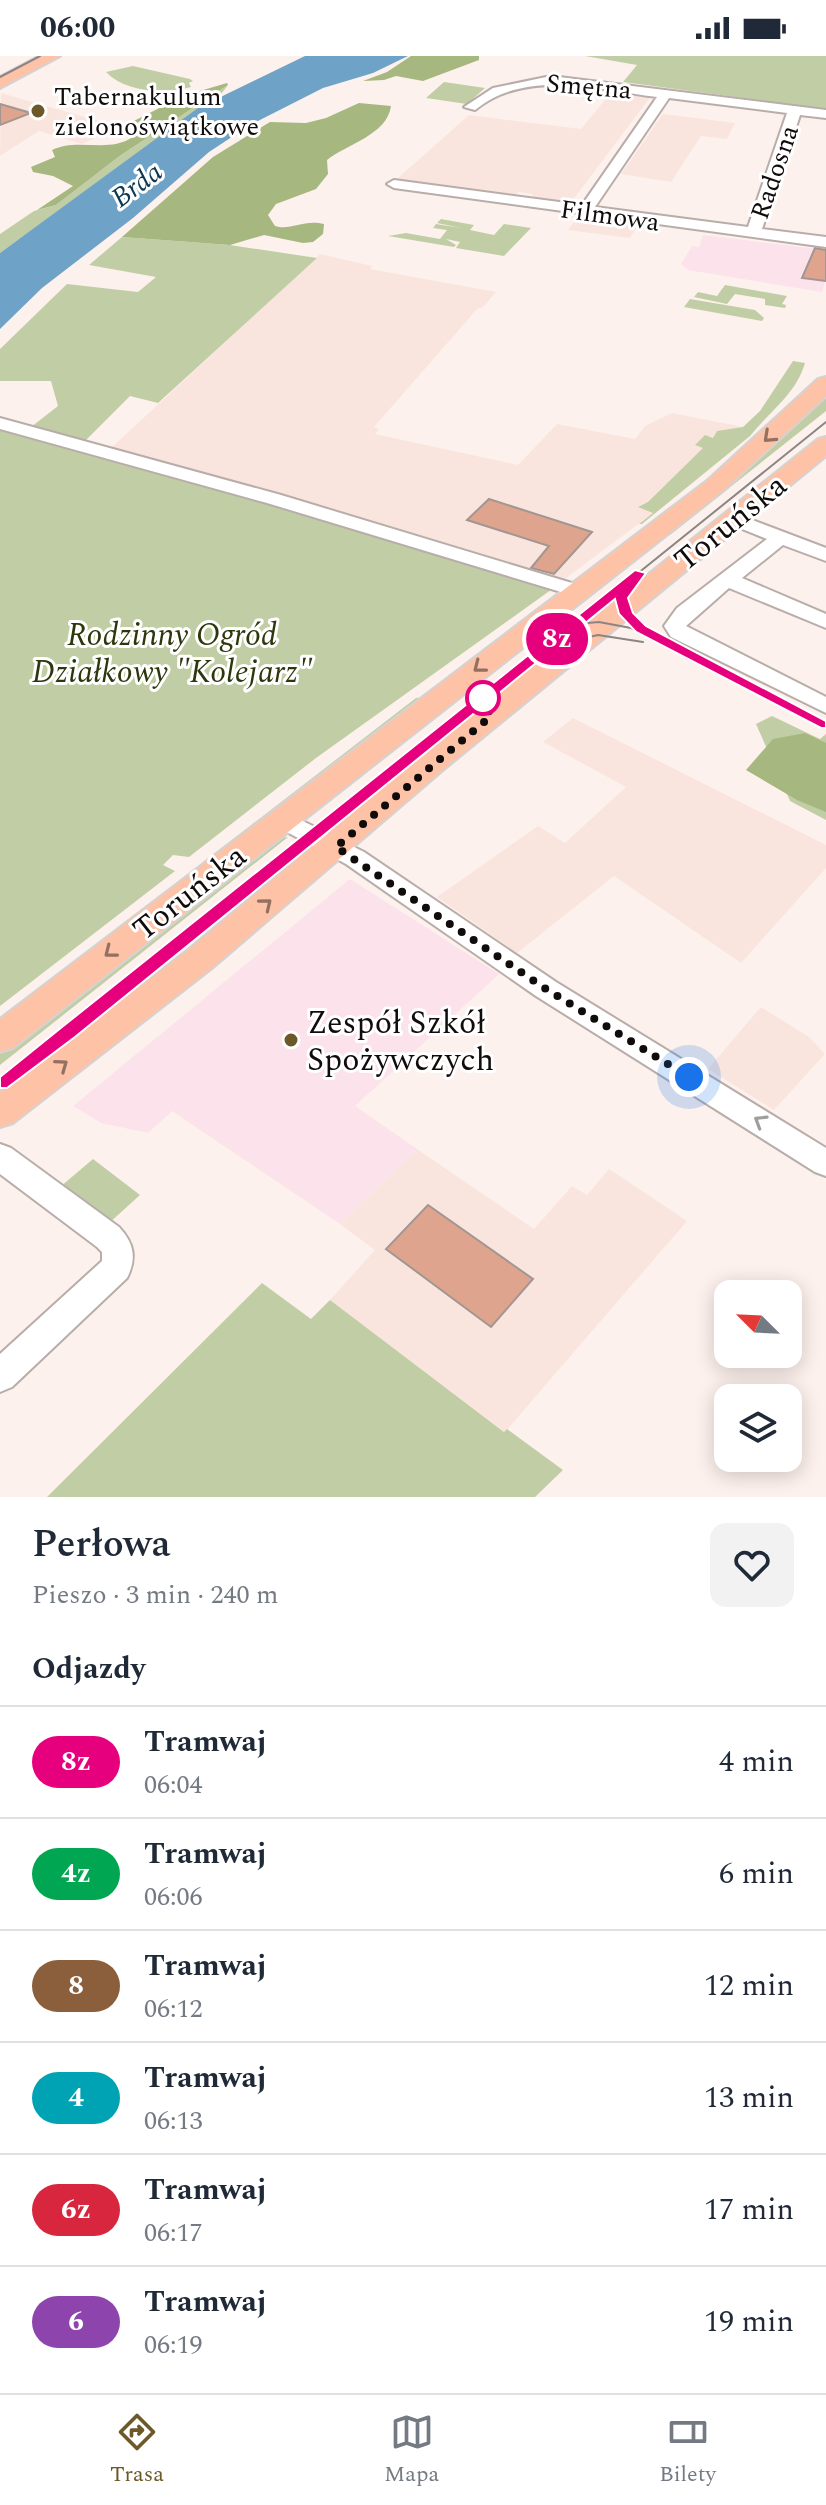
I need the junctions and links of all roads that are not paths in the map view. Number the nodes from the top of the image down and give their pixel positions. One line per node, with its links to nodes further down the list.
1 (22, 56): 3 (main road)
2 (52, 56): 4 (main road)
3 (0, 68)
4 (0, 83)
5 (666, 94): 6 (street, Smętna); 7 (street, Smętna); 10 (street)
6 (470, 107)
7 (795, 110): 8 (street, Smętna); 11 (street, Radosna)
8 (826, 114)
9 (394, 184): 10 (street, Filmowa)
10 (585, 211): 11 (street, Filmowa)
11 (753, 234): 12 (street, Filmowa)
12 (826, 242)
13 (826, 384): 20 (main road, Toruńska, one-way to 20)
14 (0, 423): 20 (street)
15 (826, 444): 16 (main road, Toruńska)
16 (734, 519): 17 (street); 24 (main road, Toruńska)
17 (780, 538): 18 (street); 19 (street)
18 (826, 555)
19 (728, 580): 21 (street); 22 (street)
20 (578, 591): 23 (main road, Toruńska, one-way to 23)
21 (826, 622)
22 (826, 706)
23 (283, 819): 24 (street); 25 (main road, Toruńska, one-way to 25)
24 (336, 847): 26 (main road, Toruńska, one-way to 24); 27 (street, one-way to 24)
25 (0, 1038)
26 (0, 1112)
27 (826, 1163)
28 (6, 1171): 29 (street)
29 (0, 1376)

